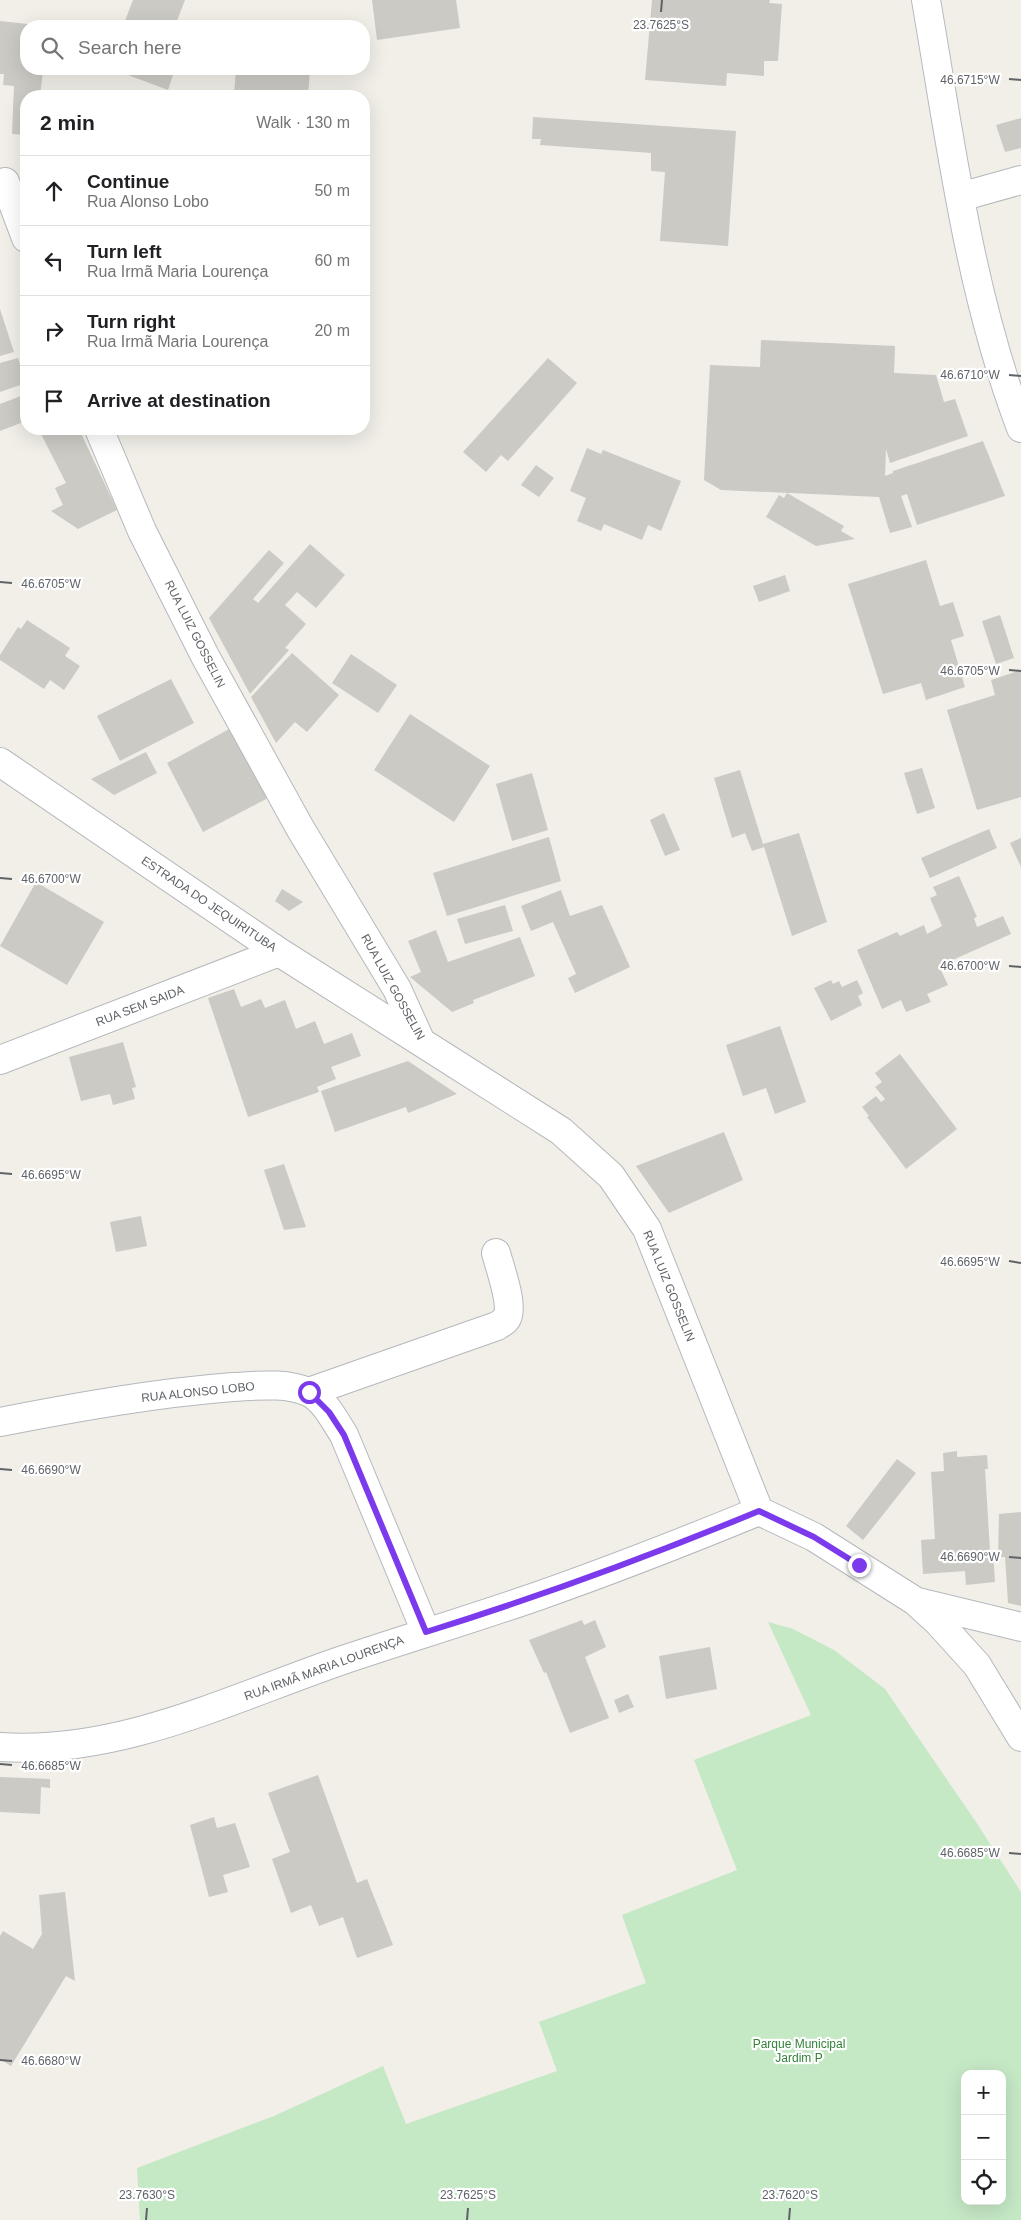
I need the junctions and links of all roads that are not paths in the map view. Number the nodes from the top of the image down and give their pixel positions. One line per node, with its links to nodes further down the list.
1 (926, 0): 4 (street)
2 (1021, 180): 4 (street)
3 (5, 182): 5 (street)
4 (960, 197): 6 (street)
5 (20, 222)
6 (1021, 428)
7 (102, 435): 10 (street, RUA LUIZ GOSSELIN)
8 (0, 762): 9 (street, ESTRADA DO JEQUIRITUBA)
9 (279, 952): 10 (street, ESTRADA DO JEQUIRITUBA); 11 (street, RUA SEM SAIDA)
10 (422, 1042): 15 (street, RUA LUIZ GOSSELIN)
11 (0, 1060)
12 (496, 1253): 13 (street)
13 (309, 1392): 14 (street, RUA ALONSO LOBO); 18 (street)
14 (0, 1422)
15 (759, 1511): 16 (street); 18 (street, RUA IRMÃ MARIA LOURENÇA)
16 (915, 1601): 17 (street); 19 (street)
17 (1021, 1628)
18 (426, 1632): 20 (street, RUA IRMÃ MARIA LOURENÇA)
19 (1021, 1736)
20 (0, 1746)

